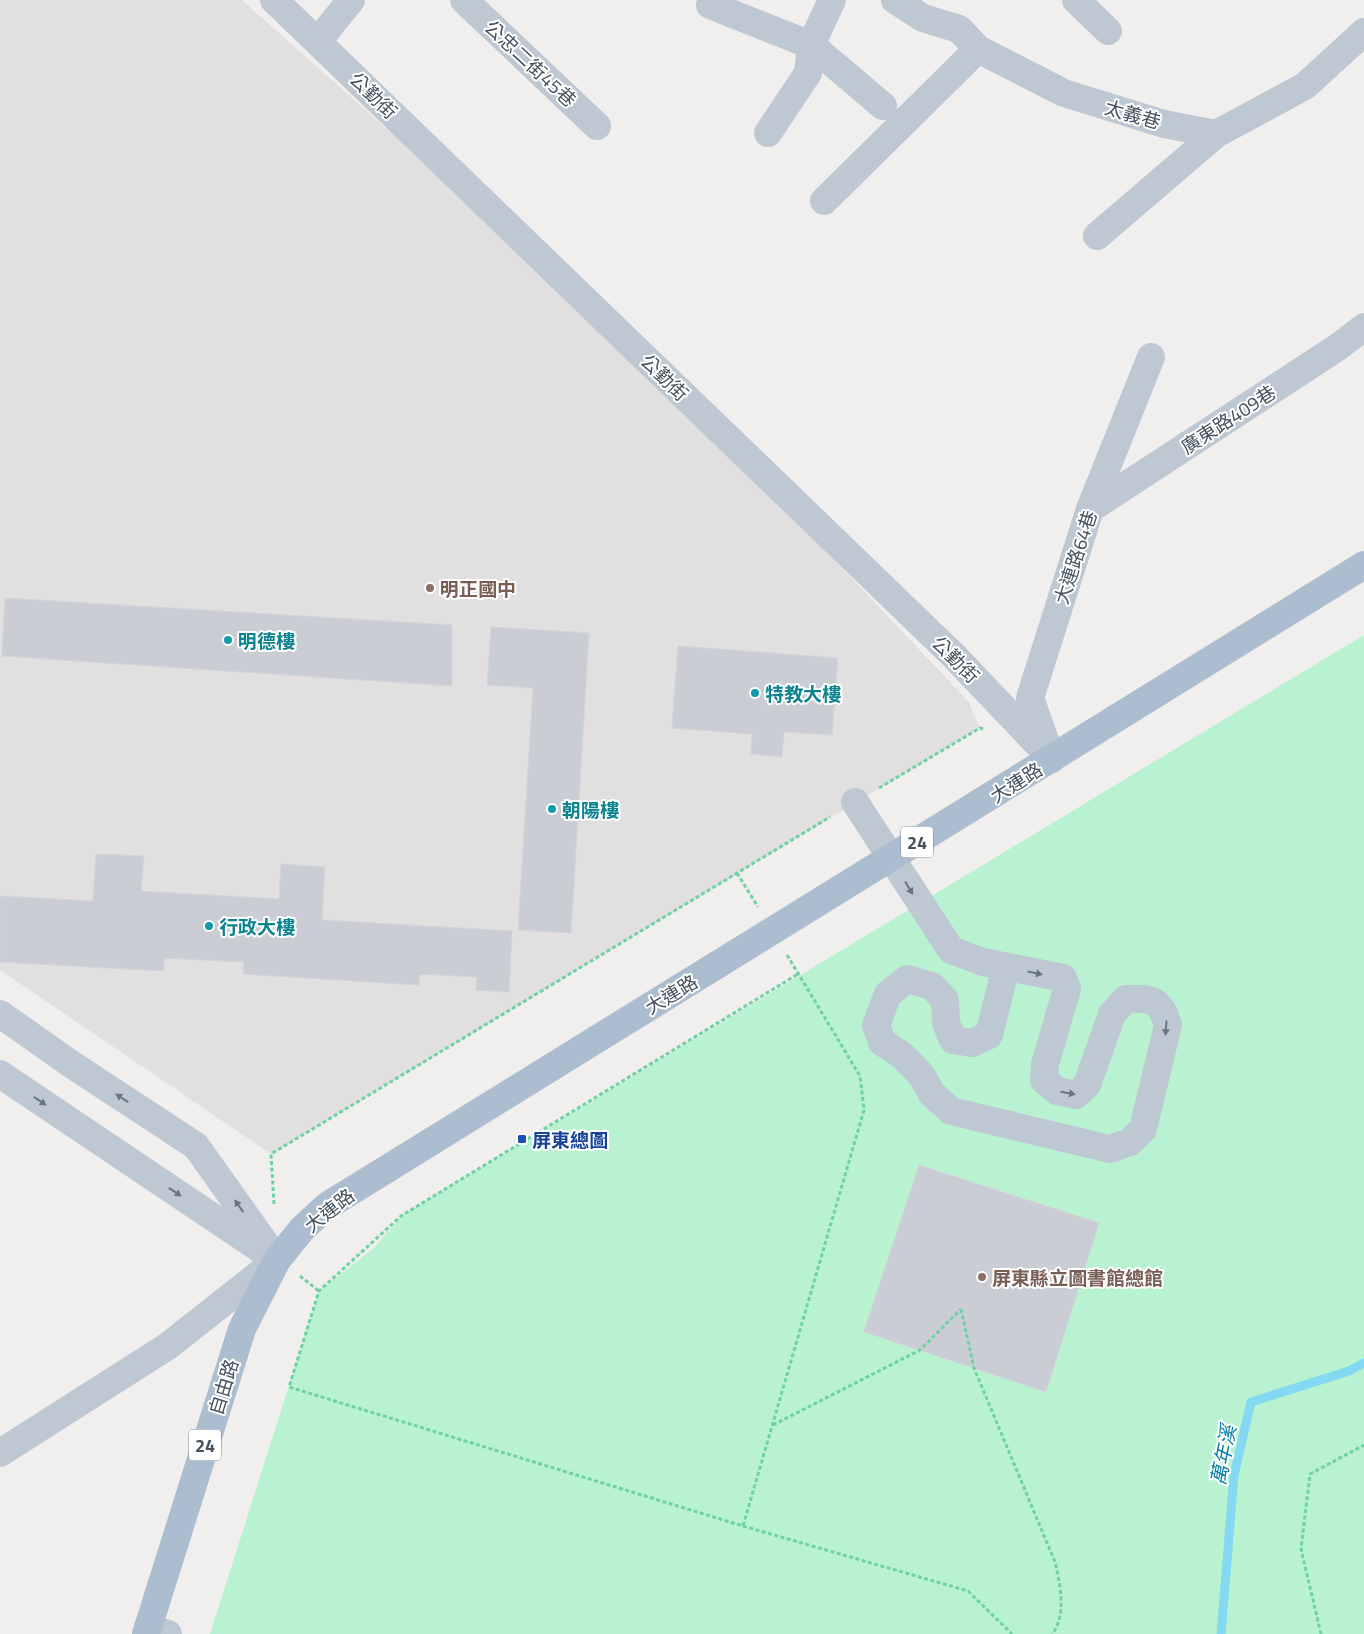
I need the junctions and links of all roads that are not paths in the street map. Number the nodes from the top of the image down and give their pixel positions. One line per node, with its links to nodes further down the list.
1 (274, 0): 10 (street, 公勤街)
2 (351, 0): 10 (street)
3 (464, 0): 14 (street, 公忠二街45巷)
4 (832, 0): 11 (street)
5 (895, 0): 12 (street, 太義巷)
6 (1076, 0): 8 (street)
7 (710, 5): 11 (street)
8 (1108, 31)
9 (1364, 32): 16 (street)
10 (318, 41): 23 (street, 公勤街)
11 (811, 45): 13 (street); 15 (street)
12 (978, 49): 16 (street, 太義巷); 17 (street)
13 (883, 106)
14 (598, 126)
15 (768, 133)
16 (1216, 134): 18 (street)
17 (824, 201)
18 (1096, 236)
19 (1364, 327): 21 (street, 廣東路409巷)
20 (1151, 357): 21 (street, 大連路64巷)
21 (1090, 509): 23 (street, 大連路64巷)
22 (1364, 565): 23 (main road, 大連路 / 24)
23 (1052, 760): 25 (main road, 大連路 / 24)
24 (855, 802): 25 (street)
25 (891, 858): 26 (street, one-way to 26); 29 (main road, 大連路 / 24)
26 (1006, 967): 26 (street, one-way to 26)
27 (0, 1014): 29 (street, one-way to 27)
28 (0, 1074): 29 (street, one-way to 29)
29 (277, 1260): 30 (street, 大連路); 31 (main road, 自由路 / 24)
30 (0, 1453)
31 (154, 1632)

